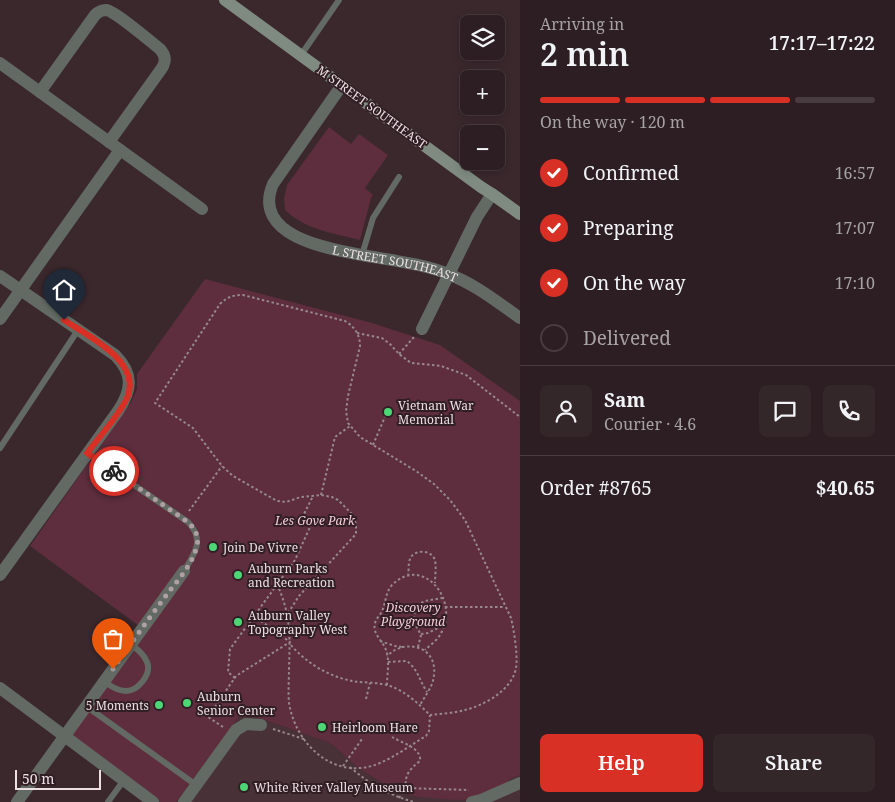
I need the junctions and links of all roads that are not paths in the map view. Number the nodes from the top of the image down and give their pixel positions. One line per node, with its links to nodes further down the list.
1 (225, 0): 3 (main road, M STREET SOUTHEAST)
2 (339, 0): 3 (lane)
3 (301, 55): 5 (main road, M STREET SOUTHEAST)
4 (0, 63): 6 (street)
5 (342, 85): 10 (main road, M STREET SOUTHEAST); 13 (street, L STREET SOUTHEAST)
6 (40, 92): 7 (street); 7 (street)
7 (109, 142): 8 (street)
8 (120, 150): 11 (street); 16 (street)
9 (399, 177): 13 (lane)
10 (492, 194): 12 (main road, M STREET SOUTHEAST); 14 (street)
11 (202, 209)
12 (520, 214)
13 (362, 255): 14 (street, L STREET SOUTHEAST)
14 (448, 274): 17 (street, L STREET SOUTHEAST); 19 (street)
15 (0, 276): 16 (street)
16 (20, 290): 18 (street); 20 (street)
17 (520, 318)
18 (0, 319)
19 (422, 329)
20 (78, 330): 21 (lane); 22 (street)
21 (0, 448)
22 (87, 453): 23 (lane); 24 (street)
23 (184, 571): 25 (street)
24 (0, 575)
25 (130, 644): 26 (street); 26 (lane)
26 (104, 681): 28 (street)
27 (2, 693): 30 (street)
28 (86, 706): 30 (street); 33 (lane)
29 (261, 725): 33 (street)
30 (64, 736): 31 (street); 35 (street)
31 (124, 780): 36 (lane); 37 (street)
32 (520, 783): 34 (street)
33 (196, 785): 38 (street)
34 (474, 796)
35 (17, 802)
36 (108, 802)
37 (153, 802)
38 (184, 802)

